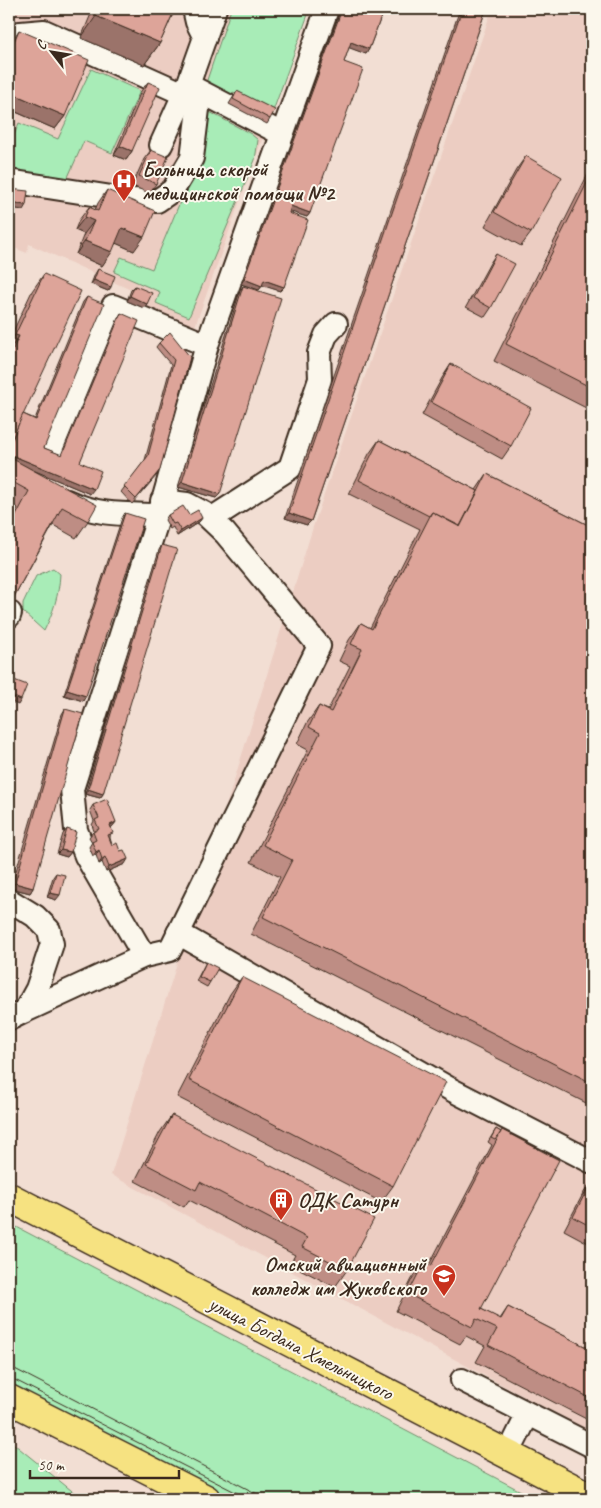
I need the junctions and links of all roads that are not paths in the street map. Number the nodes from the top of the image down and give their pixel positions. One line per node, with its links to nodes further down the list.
1 (194, 9): 5 (street)
2 (215, 9): 5 (street)
3 (326, 9): 7 (street)
4 (9, 34): 6 (street)
5 (205, 38): 6 (street)
6 (186, 89): 7 (street); 8 (street); 9 (street)
7 (282, 134): 11 (street)
8 (162, 146)
9 (9, 181)
10 (336, 324): 15 (street)
11 (207, 345): 12 (street); 14 (street)
12 (53, 449)
13 (48, 492): 14 (street)
14 (161, 508): 15 (street); 18 (street)
15 (211, 519): 17 (street)
16 (9, 900): 19 (street)
17 (174, 941): 18 (street); 20 (street)
18 (144, 956): 19 (street)
19 (17, 1015)
20 (592, 1162)
21 (9, 1198): 26 (main road, улица Богдана Хмельницкого)
22 (462, 1380): 24 (street)
23 (9, 1399): 28 (main road)
24 (528, 1414): 25 (street); 26 (street)
25 (592, 1446)
26 (508, 1454): 27 (main road, улица Богдана Хмельницкого)
27 (592, 1498)
28 (206, 1499)

